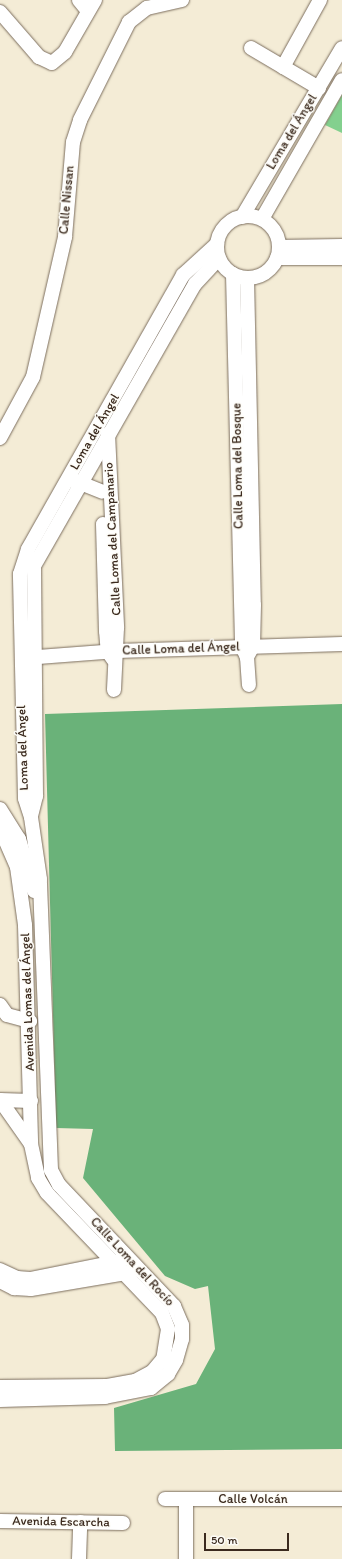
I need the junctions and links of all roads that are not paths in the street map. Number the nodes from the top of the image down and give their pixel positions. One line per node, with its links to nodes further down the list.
1 (79, 0): 4 (street)
2 (182, 0): 18 (street, Calle Nissan)
3 (320, 0): 8 (street)
4 (92, 6): 5 (street)
5 (0, 12)
6 (250, 48): 8 (street)
7 (342, 48): 10 (street, Loma del Ángel)
8 (283, 67): 10 (street)
9 (342, 80): 12 (street, Loma del Ángel)
10 (319, 88): 11 (street, Loma del Ángel)
11 (242, 216): 12 (street); 14 (street)
12 (262, 219): 15 (street)
13 (342, 246): 15 (street)
14 (218, 251): 17 (street); 19 (street, Loma del Ángel); 19 (street, Loma del Ángel)
15 (278, 252): 16 (street); 17 (street)
16 (342, 258)
17 (240, 276): 23 (street, Calle Loma del Bosque)
18 (0, 438)
19 (102, 438): 20 (street, Loma del Ángel); 21 (street, Calle Loma del Campanario); 24 (street, Calle Loma del Campanario)
20 (74, 481): 21 (street); 25 (street, Loma del Ángel)
21 (102, 492): 24 (street, Calle Loma del Campanario)
22 (342, 644): 23 (street, Calle Loma del Ángel)
23 (247, 650): 24 (street, Calle Loma del Ángel); 26 (street, Calle Loma del Bosque)
24 (113, 654): 25 (street, Calle Loma del Ángel); 27 (street, Calle Loma del Campanario)
25 (27, 658): 29 (street, Loma del Ángel)
26 (249, 685)
27 (114, 690)
28 (0, 809): 31 (street)
29 (31, 817): 31 (street, Avenida Lomas del Ángel)
30 (0, 828): 32 (street, Avenida Lomas del Ángel)
31 (41, 923): 32 (street); 38 (street, Avenida Lomas del Ángel)
32 (25, 925): 34 (street, Avenida Lomas del Ángel)
33 (0, 1005): 34 (street)
34 (30, 1021): 36 (street, Avenida Lomas del Ángel)
35 (0, 1100): 36 (street); 37 (street)
36 (31, 1101): 37 (street, Avenida Lomas del Ángel)
37 (31, 1144): 39 (street, Avenida Lomas del Ángel)
38 (48, 1153): 40 (street, Calle Loma del Rocío)
39 (38, 1178): 40 (street, Calle Loma del Rocío)
40 (122, 1260): 41 (street, Calle Loma del Rocío); 42 (street); 43 (street, Calle Loma del Rocío)
41 (139, 1268): 43 (street); 46 (street, Calle Loma del Rocío)
42 (0, 1270)
43 (126, 1275): 44 (street); 45 (street, Calle Loma del Rocío)
44 (0, 1281)
45 (0, 1387)
46 (0, 1400)
47 (165, 1499): 48 (street, Calle Volcán)
48 (186, 1499): 49 (street, Calle Volcán); 54 (street)
49 (342, 1500)
50 (0, 1521): 51 (street, Avenida Escarcha)
51 (80, 1522): 52 (street, Avenida Escarcha); 53 (street)
52 (123, 1523)
53 (79, 1559)
54 (186, 1559)

